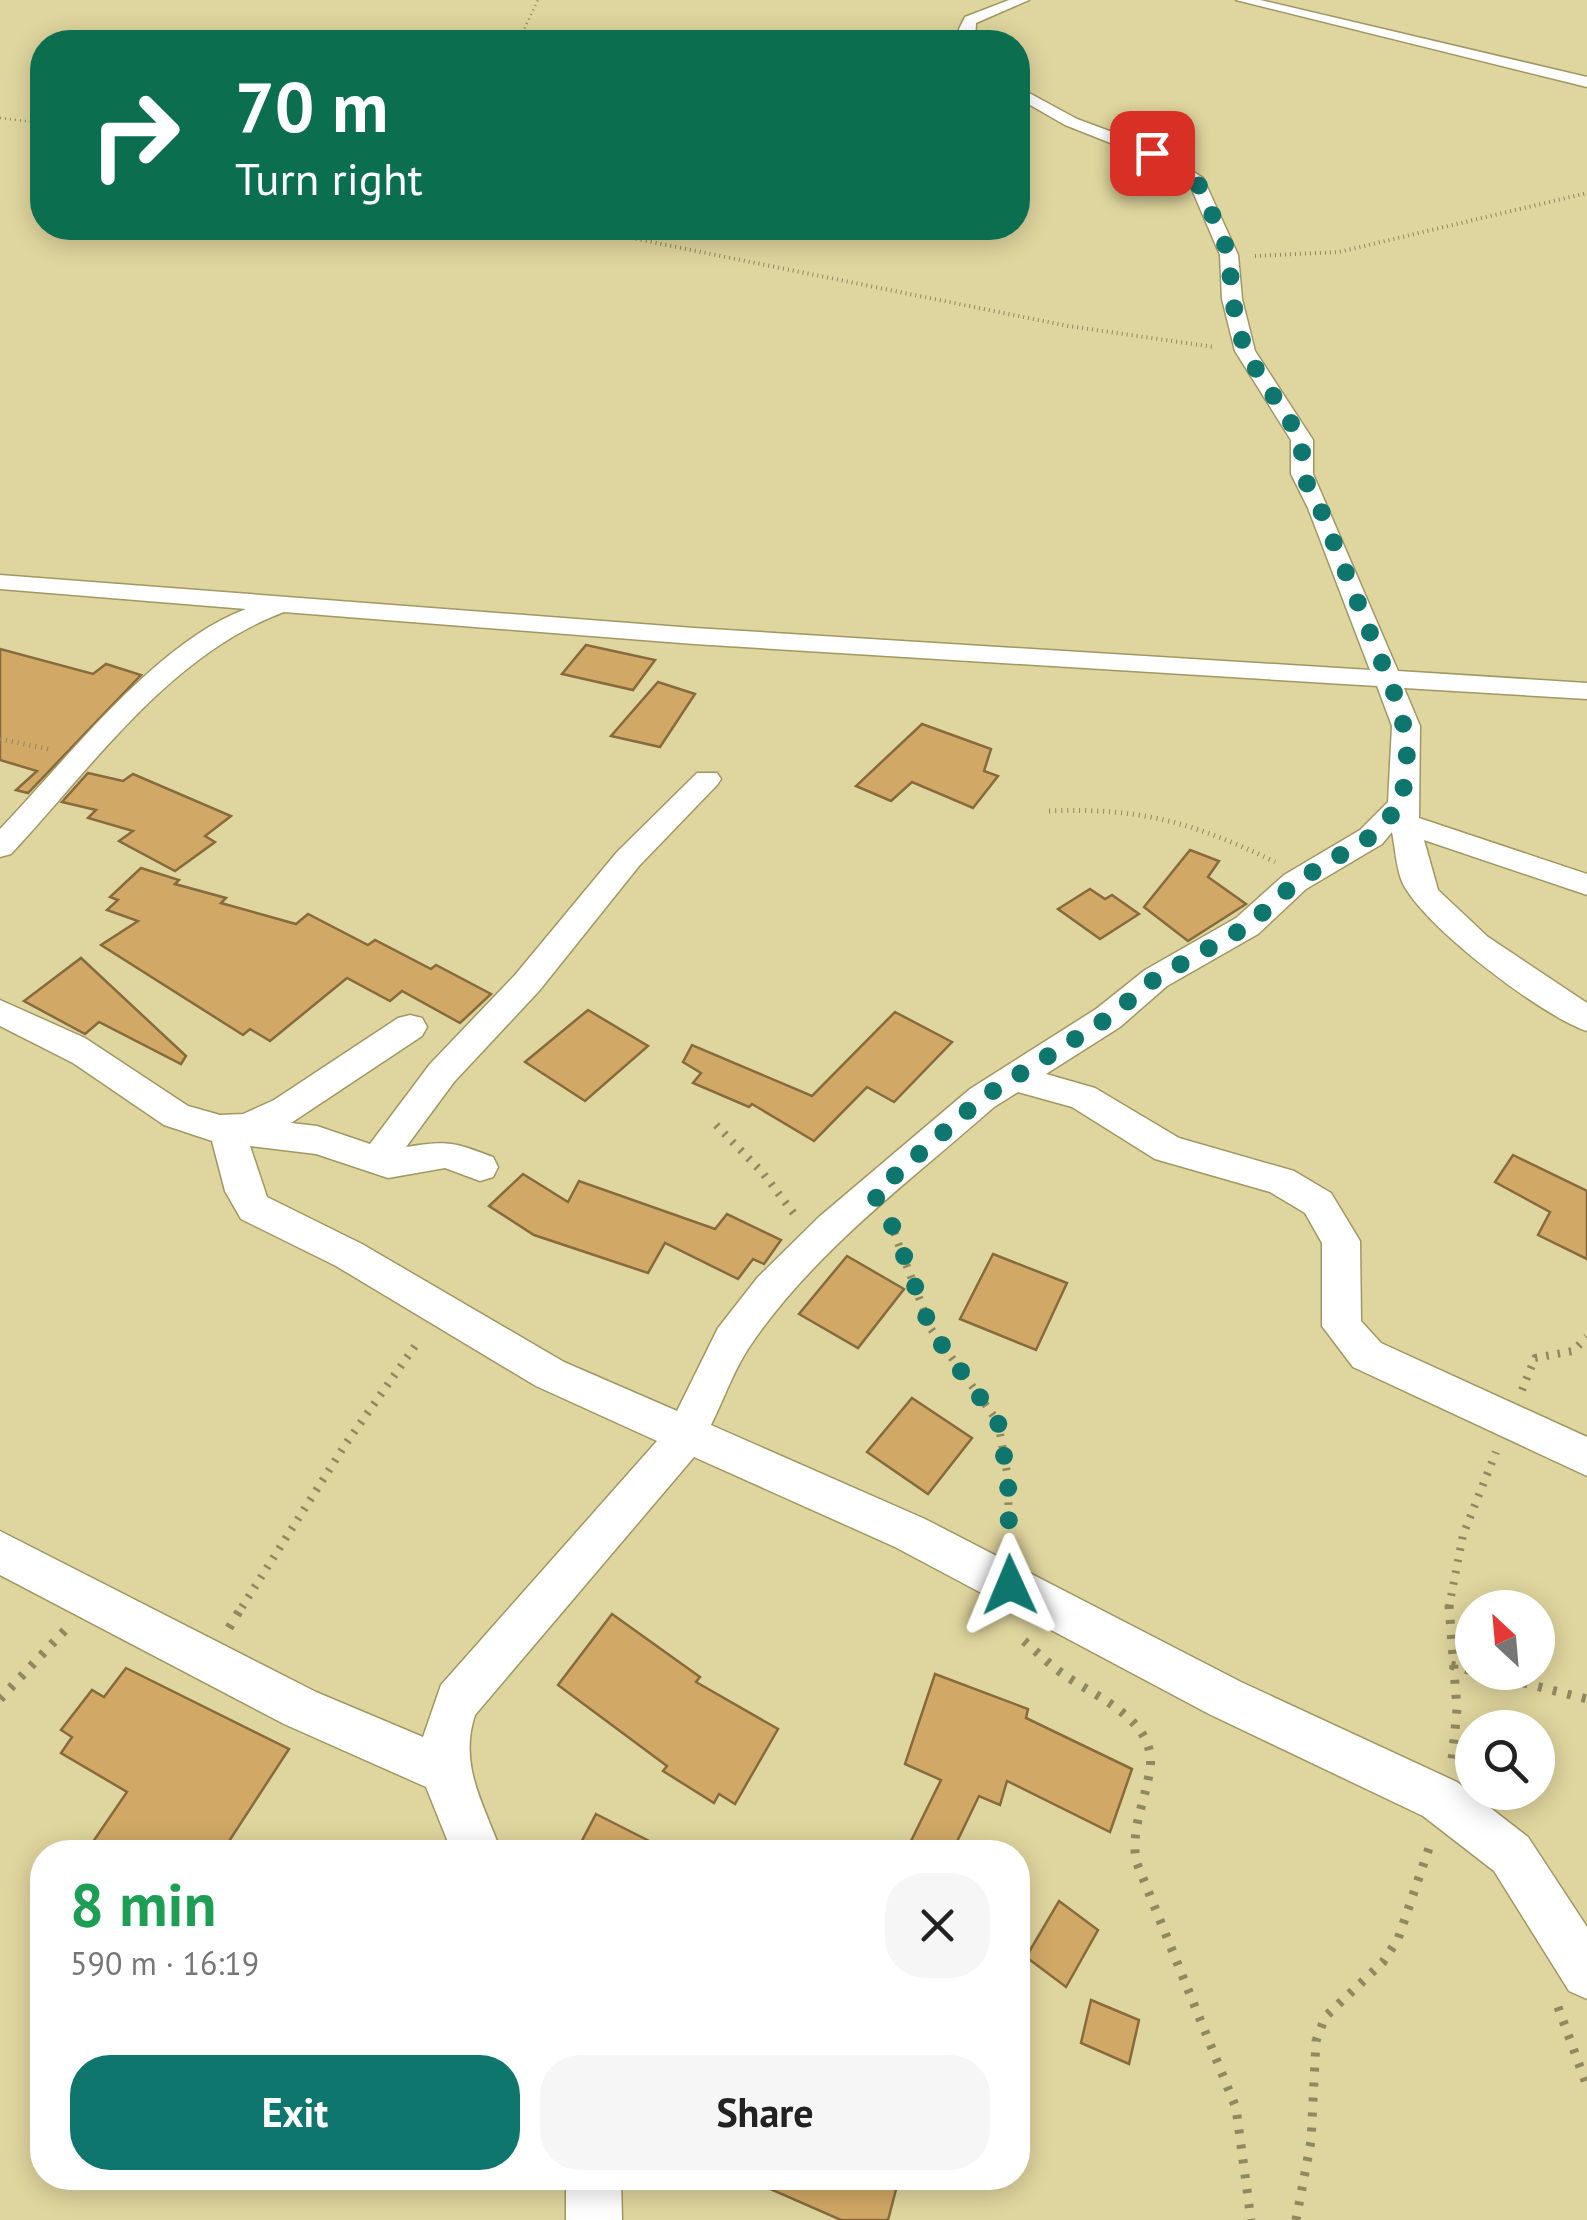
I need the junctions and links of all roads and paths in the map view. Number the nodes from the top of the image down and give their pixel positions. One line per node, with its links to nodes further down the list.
1 (538, 0): 4 (path)
2 (1022, 0): 5 (street)
3 (1243, 0): 6 (street)
4 (524, 30)
5 (966, 30)
6 (1587, 82)
7 (1030, 99): 12 (street)
8 (0, 118): 9 (path)
9 (30, 122)
10 (1587, 193): 12 (path)
11 (642, 240): 13 (path)
12 (1229, 254): 13 (street)
13 (1261, 382): 16 (street)
14 (0, 582): 15 (street)
15 (286, 602): 16 (street); 21 (street)
16 (1387, 680): 17 (street); 20 (street)
17 (1587, 691)
18 (707, 780): 30 (street)
19 (1049, 811): 22 (path)
20 (1404, 814): 22 (street); 23 (street); 25 (street)
21 (0, 847)
22 (1308, 875): 27 (street)
23 (1587, 885)
24 (0, 1012): 29 (street)
25 (1587, 1020)
26 (410, 1027): 29 (street)
27 (1013, 1078): 32 (street); 36 (street)
28 (716, 1125): 33 (path)
29 (229, 1130): 30 (street); 34 (street)
30 (378, 1162): 31 (street)
31 (480, 1167)
32 (874, 1194): 33 (street); 40 (path)
33 (816, 1245): 37 (street)
34 (440, 1313): 37 (street); 43 (path)
35 (1587, 1337): 36 (path)
36 (1508, 1423): 38 (street); 44 (path)
37 (684, 1436): 40 (street); 49 (street)
38 (1587, 1458)
39 (0, 1552): 41 (street)
40 (1010, 1585): 50 (street)
41 (91, 1596): 43 (street); 48 (path)
42 (1013, 1630): 55 (path)
43 (210, 1659): 49 (street)
44 (1451, 1666): 45 (path); 50 (path)
45 (1455, 1667)
46 (1554, 1690): 47 (path)
47 (1587, 1698)
48 (0, 1700)
49 (443, 1770): 51 (street)
50 (1440, 1799): 52 (street); 56 (path)
51 (472, 1840)
52 (1587, 1972)
53 (594, 2190): 54 (street)
54 (594, 2220)
55 (1251, 2220)
56 (1296, 2220)

